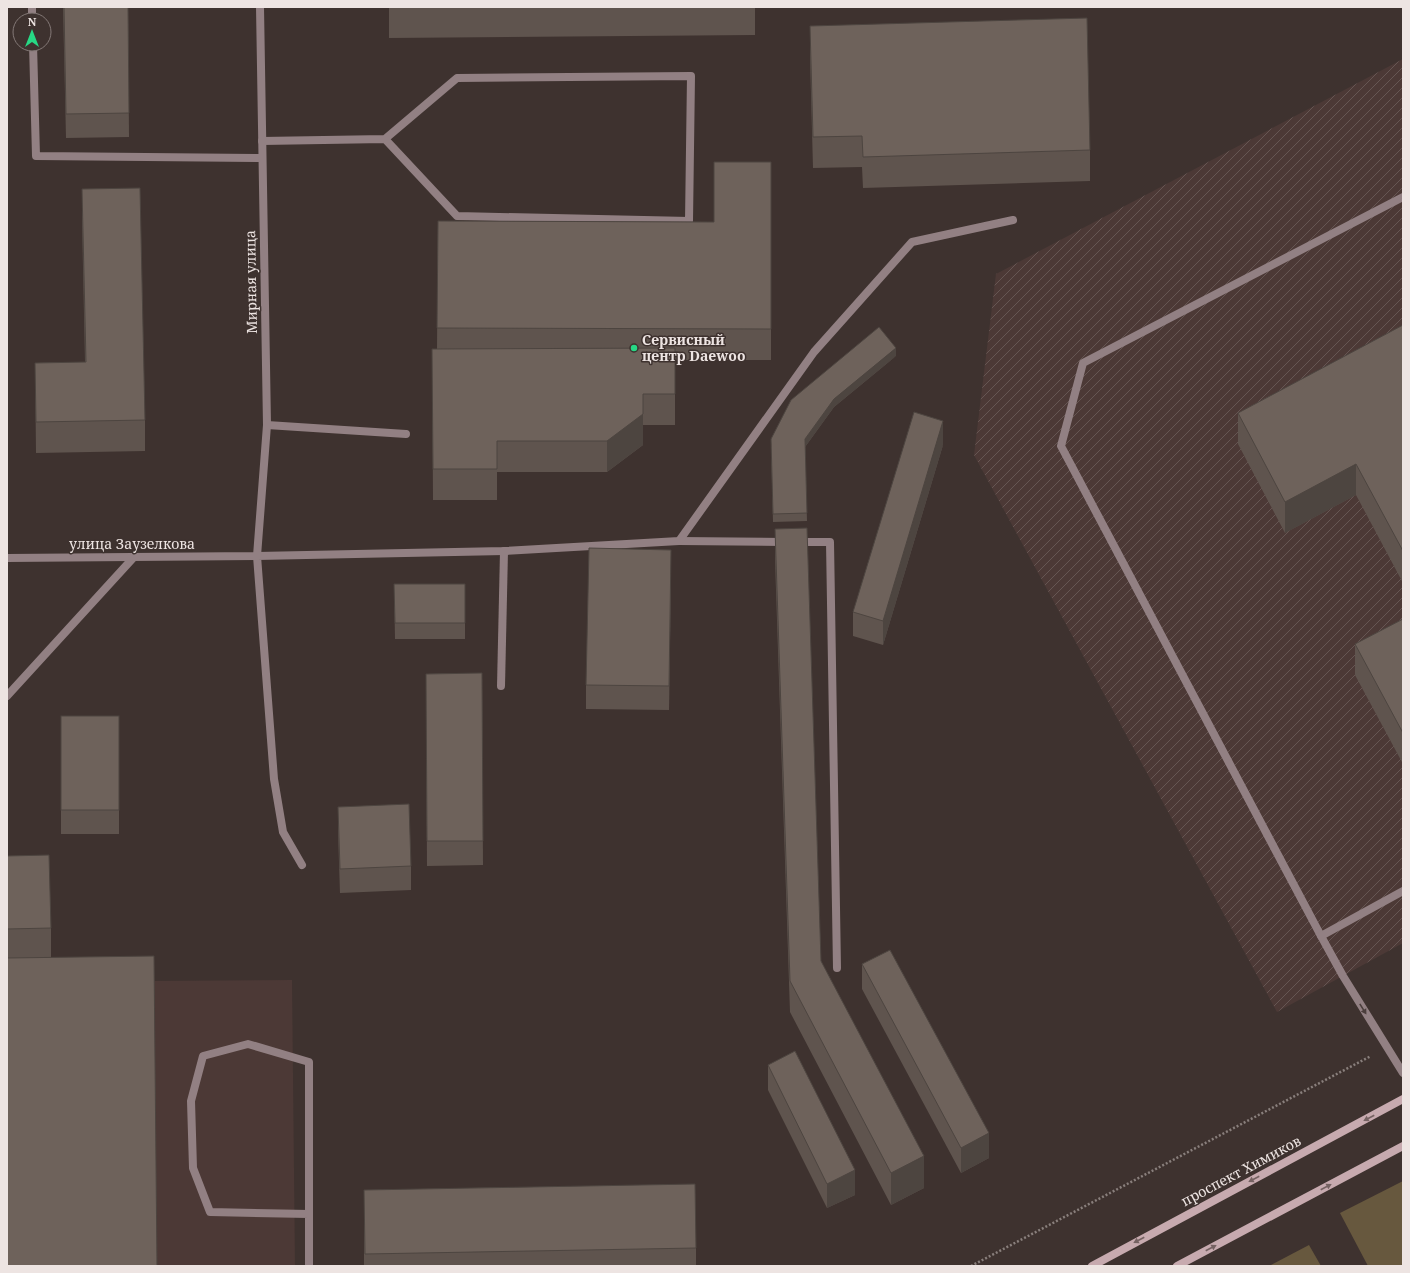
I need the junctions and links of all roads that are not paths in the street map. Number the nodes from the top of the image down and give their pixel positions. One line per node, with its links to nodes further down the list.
1 (260, 7): 4 (street, Мирная улица)
2 (33, 52): 5 (street)
3 (385, 139): 3 (street); 4 (street)
4 (262, 141): 5 (street, Мирная улица)
5 (262, 158): 8 (street, Мирная улица)
6 (1403, 197): 19 (street)
7 (1013, 220): 10 (street)
8 (267, 426): 9 (street); 12 (street, Мирная улица)
9 (406, 434)
10 (679, 541): 11 (street, улица Заузелкова); 20 (street, улица Заузелкова)
11 (504, 551): 12 (street, улица Заузелкова); 15 (street)
12 (257, 556): 14 (street, улица Заузелкова); 17 (street, Мирная улица)
13 (7, 558): 14 (street, улица Заузелкова)
14 (134, 558): 16 (street)
15 (501, 686)
16 (7, 696)
17 (302, 865)
18 (1403, 891): 19 (street)
19 (1321, 936): 21 (street, one-way to 21)
20 (837, 968)
21 (1403, 1074)
22 (1403, 1099): 26 (main road, проспект Химиков, one-way to 26)
23 (1403, 1146): 27 (main road, one-way to 23)
24 (309, 1214): 24 (street); 25 (street)
25 (309, 1266)
26 (1092, 1266)
27 (1177, 1266)

